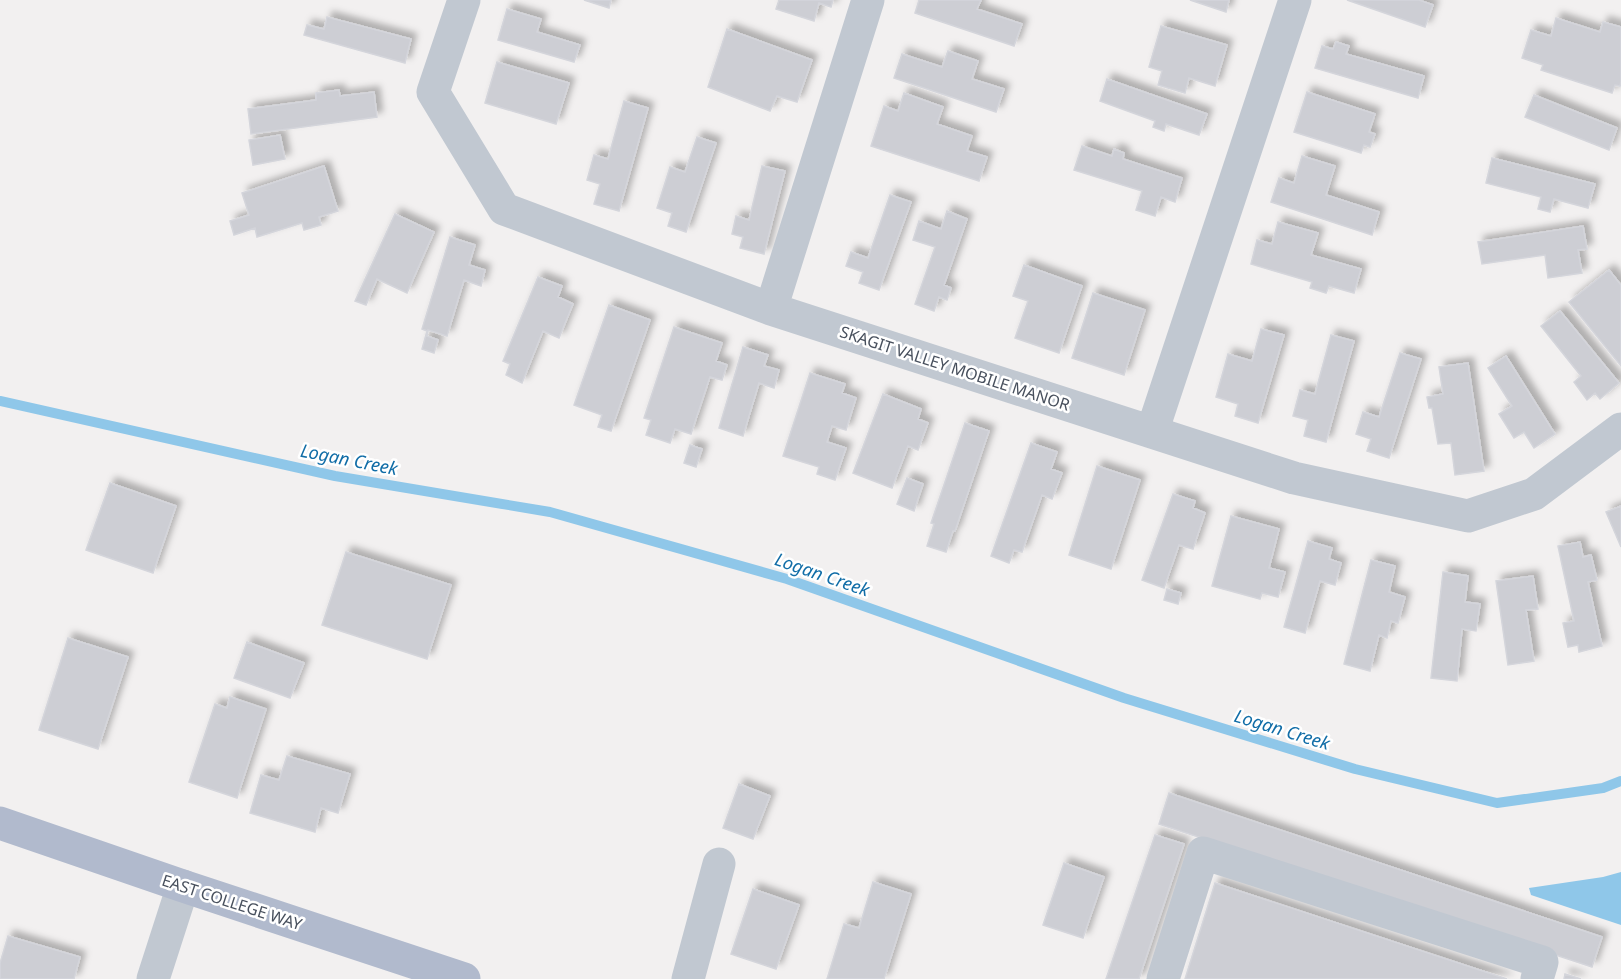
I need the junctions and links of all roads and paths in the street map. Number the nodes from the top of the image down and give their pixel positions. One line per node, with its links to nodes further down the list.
1 (464, 0): 4 (street, SKAGIT VALLEY MOBILE MANOR)
2 (868, 0): 4 (street)
3 (1295, 0): 6 (street)
4 (771, 309): 6 (street, SKAGIT VALLEY MOBILE MANOR)
5 (1621, 429): 6 (street, SKAGIT VALLEY MOBILE MANOR)
6 (1152, 432)
7 (0, 823): 9 (main road, EAST COLLEGE WAY)
8 (719, 864): 12 (street)
9 (183, 886): 10 (street); 11 (main road, EAST COLLEGE WAY)
10 (153, 979)
11 (464, 979)
12 (688, 979)
13 (1163, 979): 14 (street)
14 (1536, 979)

